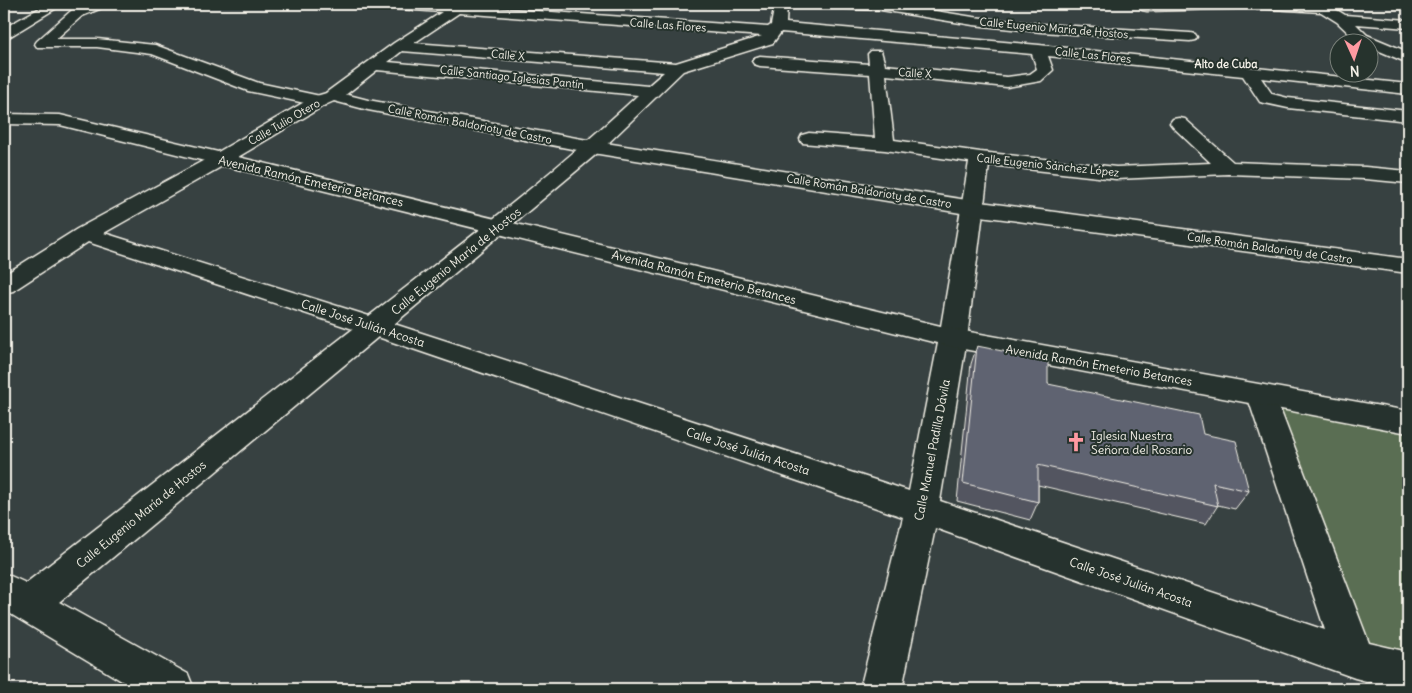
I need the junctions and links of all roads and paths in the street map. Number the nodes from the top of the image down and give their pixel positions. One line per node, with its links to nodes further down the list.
1 (56, 4): 10 (street)
2 (99, 4): 23 (street, Calle Román Baldorioty de Castro)
3 (386, 4): 6 (street, Calle Las Flores)
4 (782, 4): 9 (street)
5 (830, 4): 12 (street, Calle Eugenio María de Hostos)
6 (455, 10): 9 (street, Calle Las Flores); 13 (street, Calle Tulio Otero)
7 (1342, 19): 8 (street); 12 (street); 15 (street)
8 (1408, 24)
9 (774, 30): 11 (street, Calle Las Flores); 18 (street, Calle Eugenio María de Hostos)
10 (4, 34)
11 (874, 35): 14 (street, Calle Las Flores); 20 (street)
12 (1190, 37): 19 (street)
13 (399, 46): 17 (street, Calle Tulio Otero); 18 (street, Calle X)
14 (1039, 50): 19 (street, Calle Las Flores); 20 (street, Calle X)
15 (1408, 58)
16 (760, 61): 20 (street, Calle X)
17 (373, 65): 22 (street, Calle Santiago Iglesias Pantín); 23 (street, Calle Tulio Otero)
18 (677, 68): 22 (street, Calle Eugenio María de Hostos)
19 (1239, 70): 21 (street, Calle Las Flores); 24 (street)
20 (879, 71): 28 (street)
21 (1408, 89)
22 (651, 91): 29 (street, Calle Eugenio María de Hostos)
23 (326, 98): 29 (street, Calle Román Baldorioty de Castro); 31 (street, Calle Tulio Otero)
24 (1408, 116)
25 (6, 118): 31 (street, Avenida Ramón Emeterio Betances)
26 (1179, 123): 32 (street)
27 (809, 139): 28 (street, Calle Eugenio Sánchez López)
28 (886, 144): 30 (street, Calle Eugenio Sánchez López)
29 (593, 146): 34 (street, Calle Román Baldorioty de Castro); 35 (street, Calle Eugenio María de Hostos)
30 (980, 158): 32 (street, Calle Eugenio Sánchez López); 34 (street, Calle Manuel Padilla Dávila)
31 (219, 160): 35 (street, Avenida Ramón Emeterio Betances); 36 (street, Calle Tulio Otero)
32 (1228, 168): 33 (street, Calle Eugenio Sánchez López)
33 (1408, 177)
34 (973, 208): 37 (street, Calle Román Baldorioty de Castro); 40 (street, Calle Manuel Padilla Dávila)
35 (499, 226): 39 (street, Calle Eugenio María de Hostos); 40 (street, Avenida Ramón Emeterio Betances)
36 (85, 234): 38 (street, Calle Tulio Otero); 39 (street, Calle José Julián Acosta)
37 (1408, 266)
38 (4, 286)
39 (375, 326): 43 (street, Calle José Julián Acosta); 44 (street, Calle Eugenio María de Hostos)
40 (953, 338): 41 (street, Avenida Ramón Emeterio Betances); 43 (street, Calle Manuel Padilla Dávila)
41 (1262, 395): 42 (street, Avenida Ramón Emeterio Betances); 45 (street)
42 (1408, 422)
43 (922, 509): 45 (street, Calle José Julián Acosta); 48 (street, Calle Manuel Padilla Dávila)
44 (16, 597): 47 (street)
45 (1355, 659): 46 (street, Calle José Julián Acosta)
46 (1408, 672)
47 (173, 689)
48 (881, 689)

